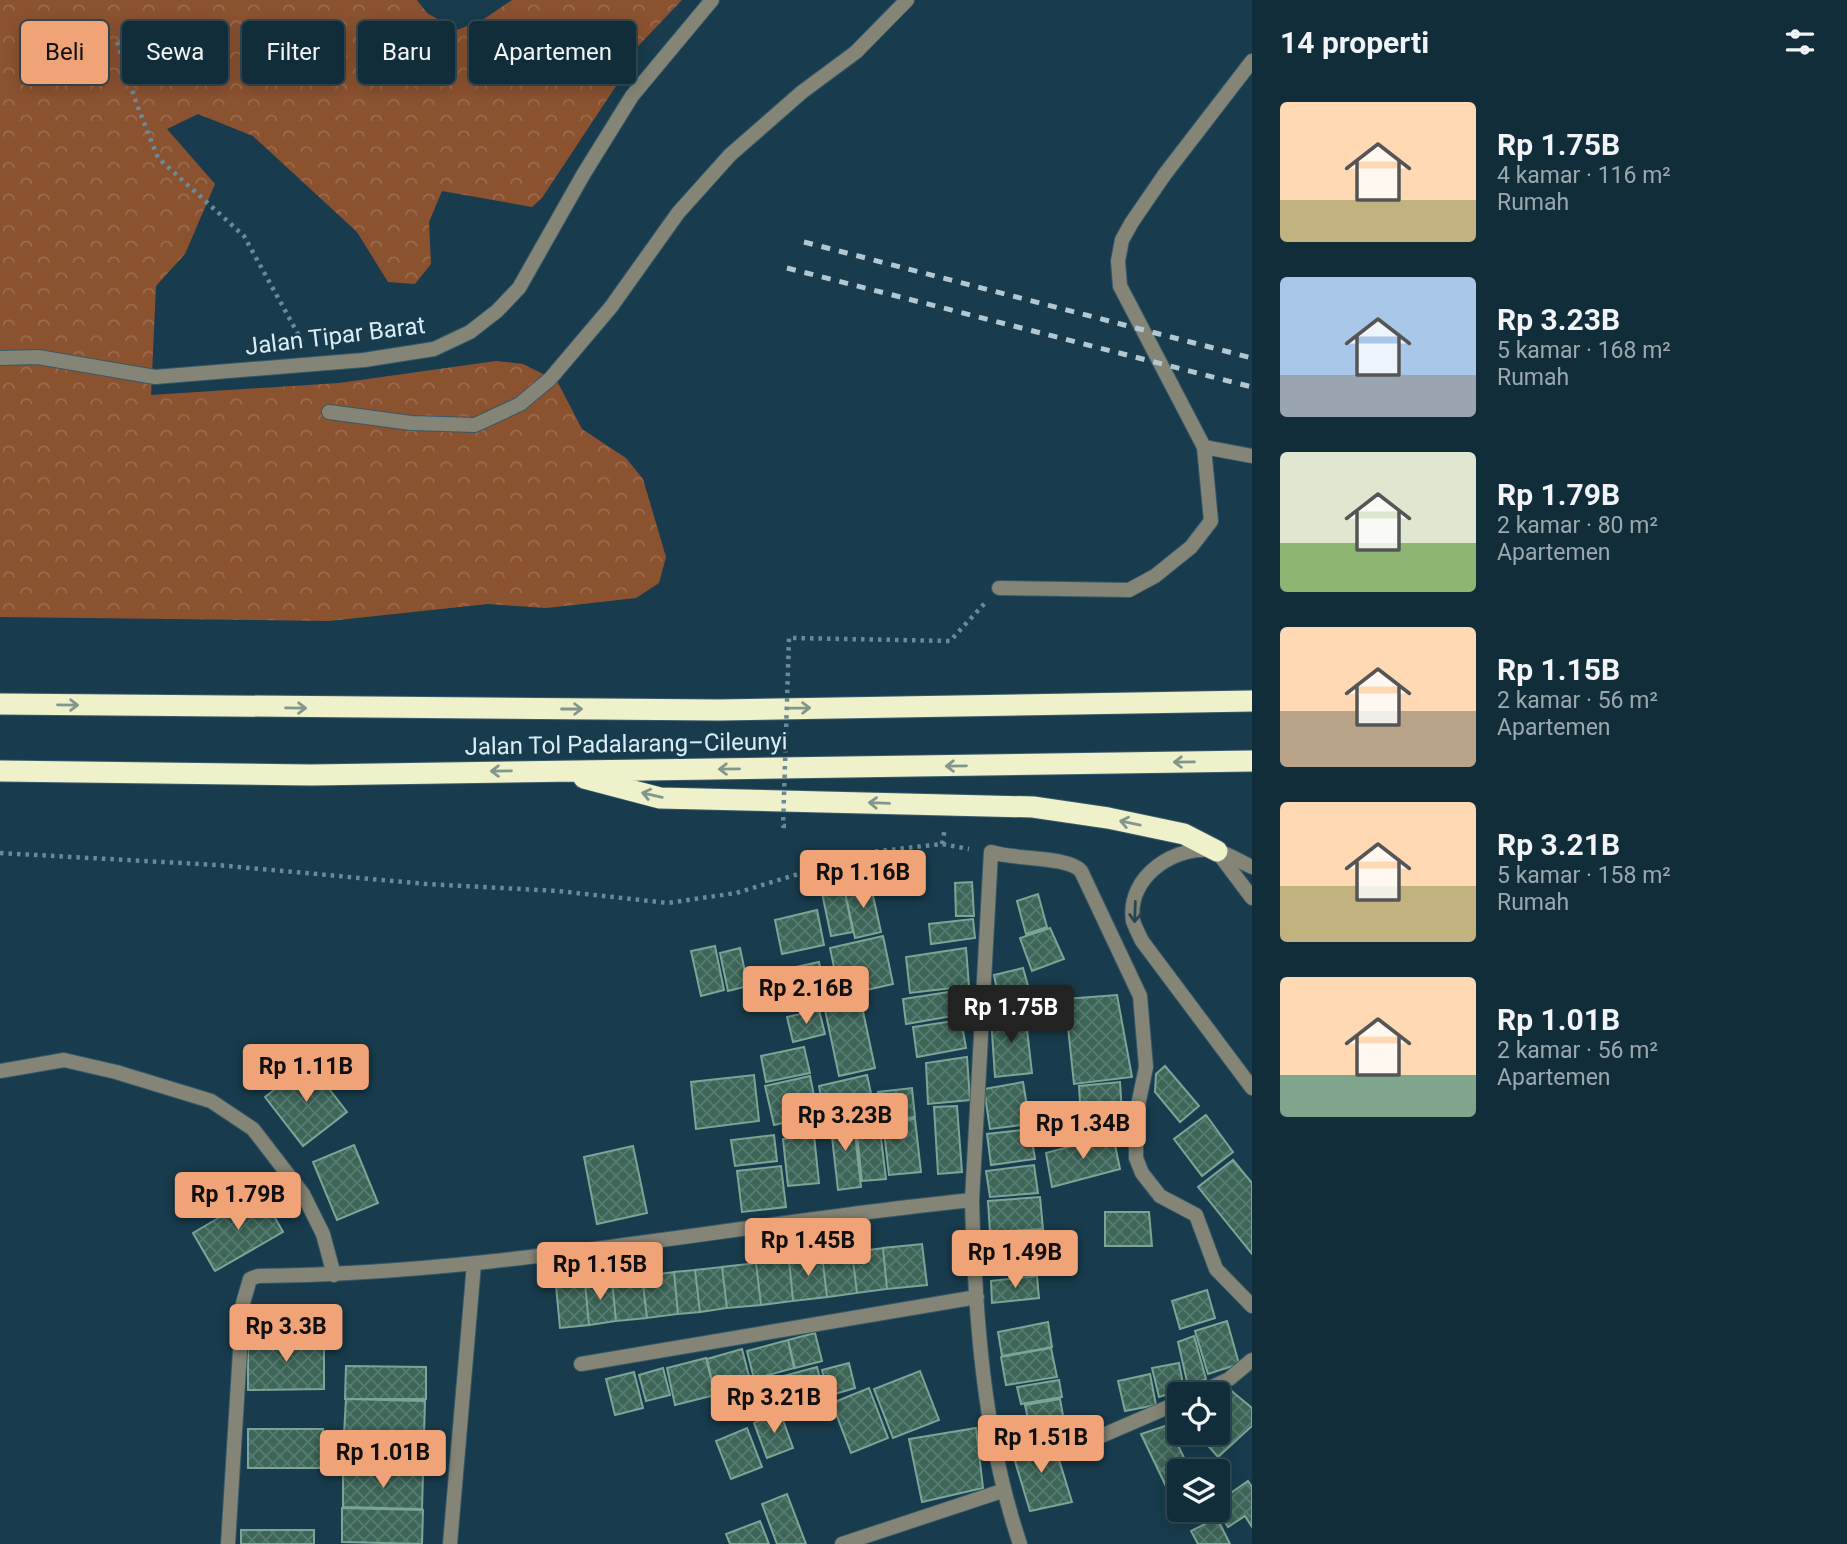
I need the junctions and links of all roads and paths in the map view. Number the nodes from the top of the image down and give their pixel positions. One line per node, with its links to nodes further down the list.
1 (712, 0): 6 (street, Jalan Tipar Barat)
2 (907, 0): 7 (street)
3 (117, 42): 6 (path)
4 (1252, 61): 8 (street)
5 (0, 358): 6 (street, Jalan Tipar Barat)
6 (315, 365)
7 (329, 412)
8 (1203, 447): 9 (street); 10 (street)
9 (1252, 456)
10 (999, 588): 16 (path, bridge)
11 (1252, 701): 12 (highway, Jalan Tol Padalarang–Cileunyi, one-way to 11)
12 (0, 704)
13 (1252, 761): 14 (highway, Jalan Tol Padalarang–Cileunyi, one-way to 14)
14 (557, 770): 15 (highway, Jalan Tol Padalarang–Cileunyi, one-way to 15); 17 (highway, one-way to 14)
15 (0, 771)
16 (786, 826)
17 (1217, 851): 20 (street); 21 (street); 23 (street, one-way to 23)
18 (991, 852): 19 (path); 24 (street); 28 (street)
19 (0, 853)
20 (1252, 867)
21 (1252, 898)
22 (0, 1071): 26 (street)
23 (1252, 1088)
24 (972, 1200): 25 (street); 27 (street)
25 (474, 1264): 26 (street); 36 (street)
26 (334, 1275): 35 (street)
27 (977, 1297): 30 (street); 34 (street)
28 (1252, 1306)
29 (1252, 1360): 31 (street)
30 (581, 1364)
31 (1223, 1382)
32 (1167, 1408): 33 (street)
33 (1101, 1436)
34 (1002, 1491): 37 (street); 38 (street)
35 (228, 1544)
36 (450, 1544)
37 (842, 1544)
38 (1020, 1544)

